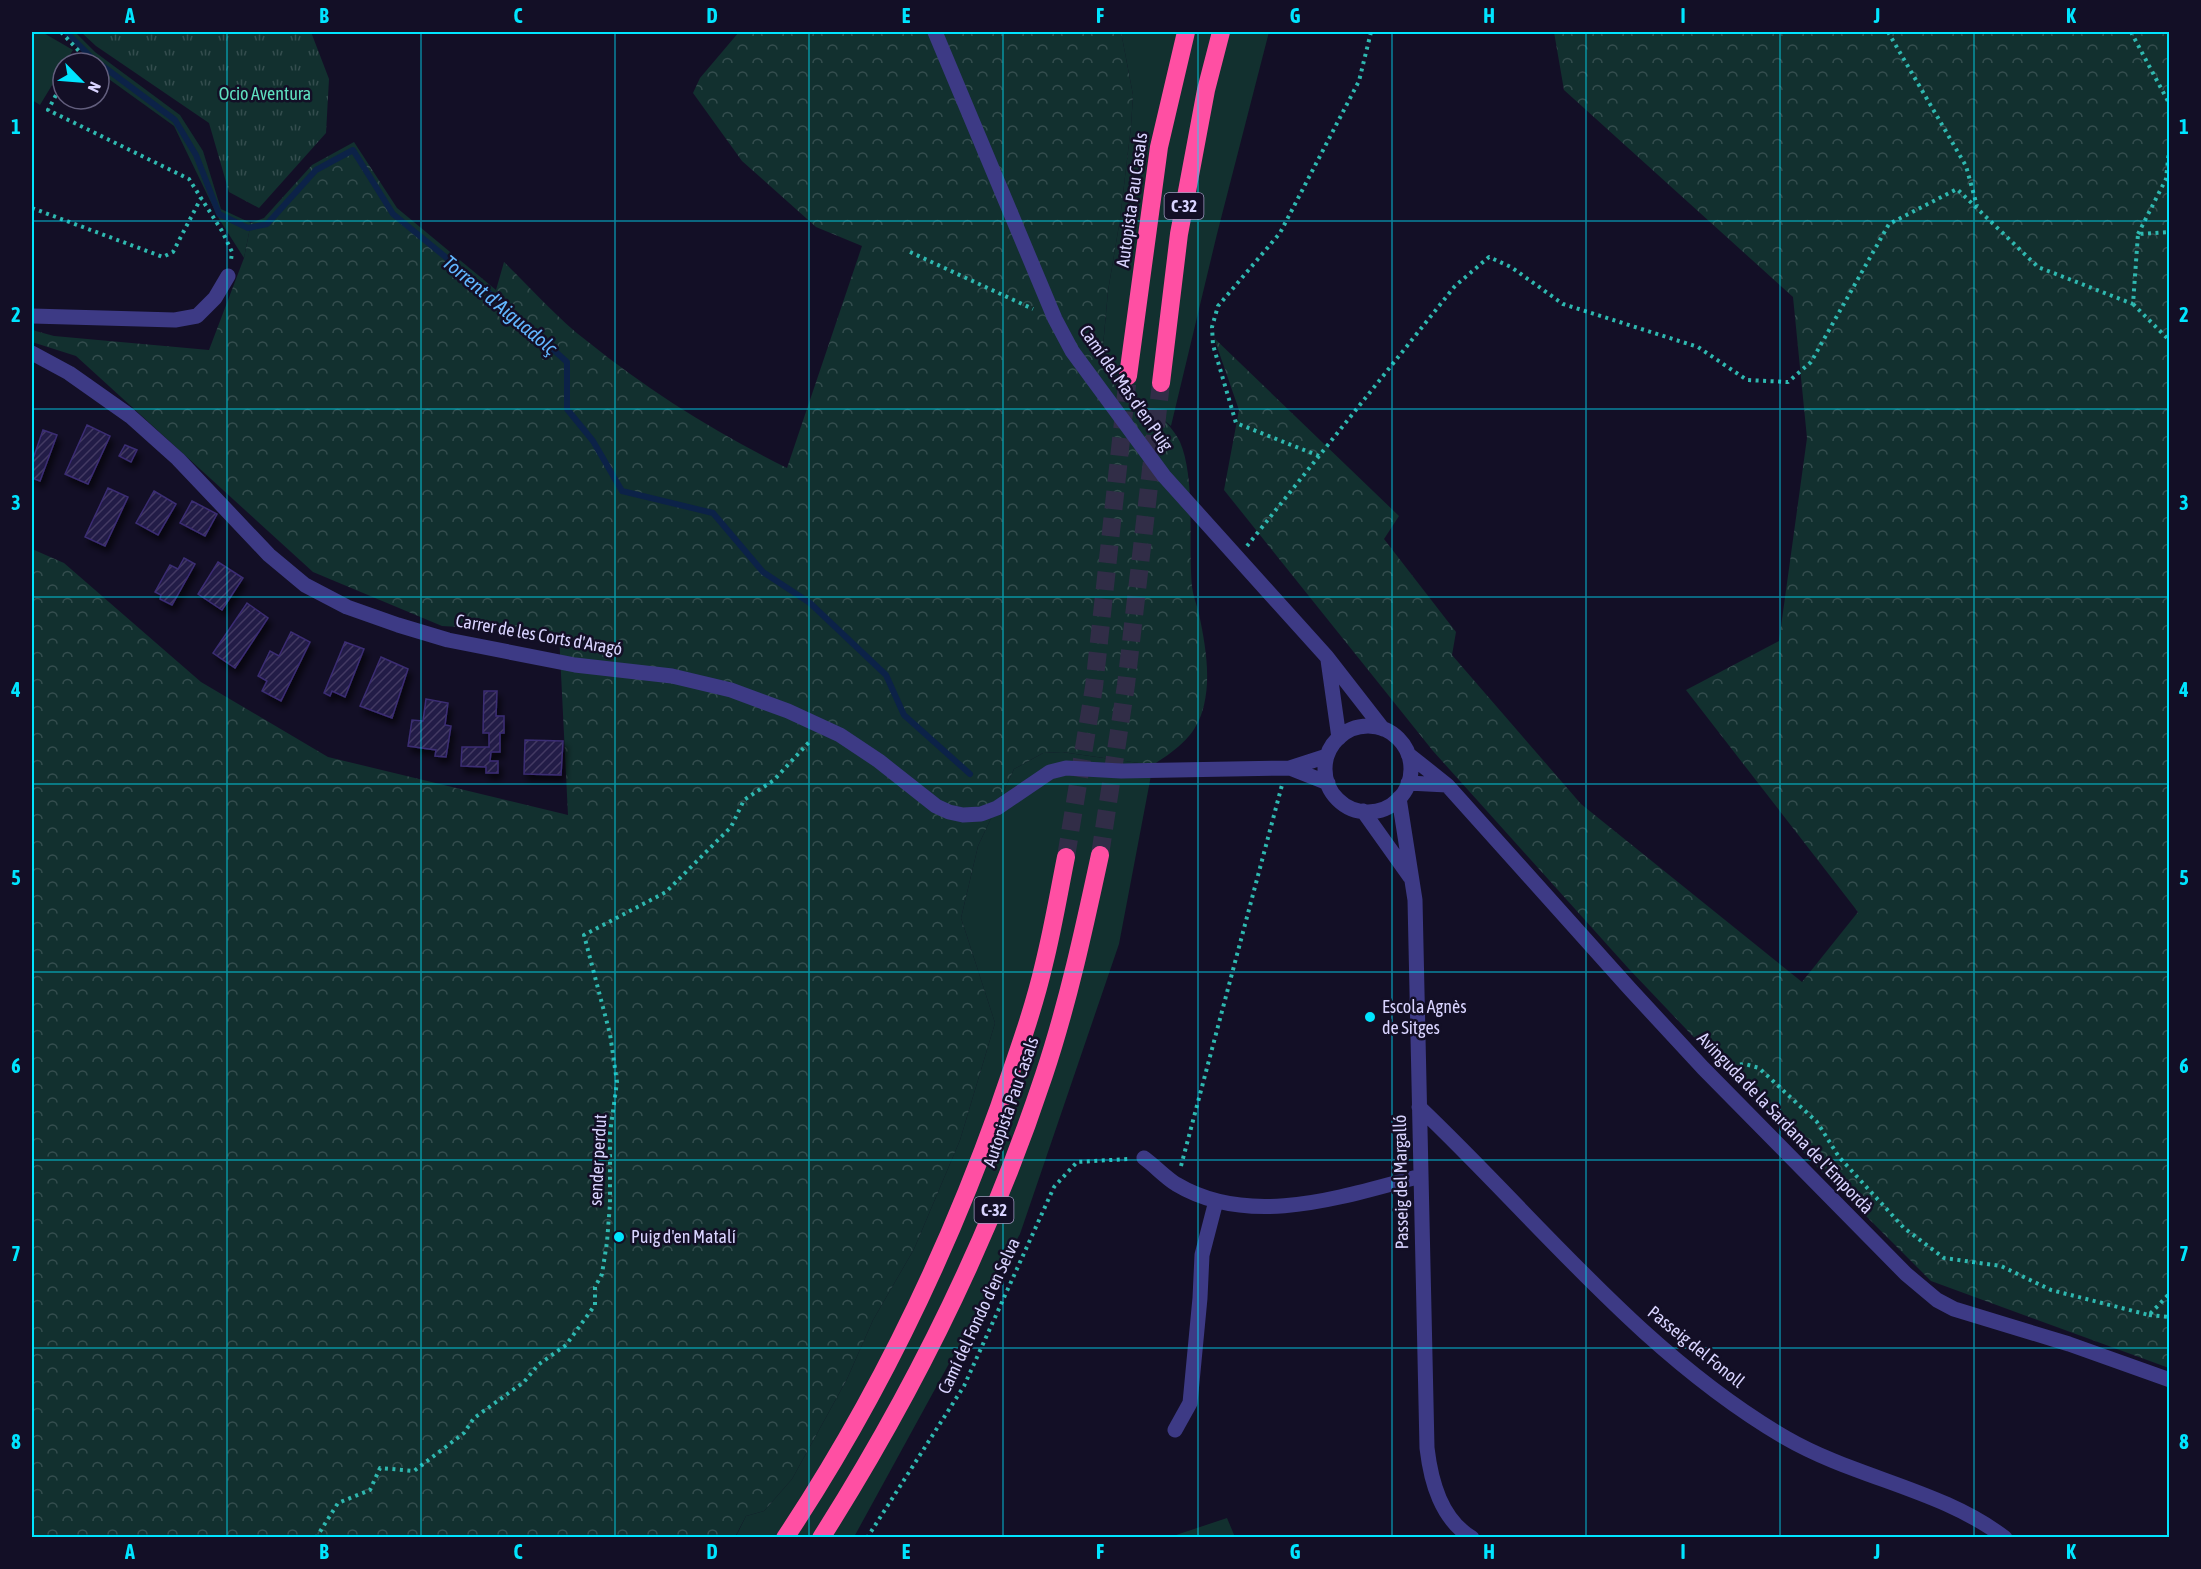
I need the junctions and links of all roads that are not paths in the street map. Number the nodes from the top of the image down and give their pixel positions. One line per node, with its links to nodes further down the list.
1 (934, 32): 9 (street, Camí del Mas d'en Puig)
2 (1186, 32): 7 (highway, Autopista Pau Casals / C-32)
3 (1221, 32): 8 (highway, C-32)
4 (228, 276): 5 (street)
5 (32, 316)
6 (32, 353): 14 (street, Carrer de les Corts d'Aragó)
7 (1128, 376)
8 (1161, 383)
9 (1327, 657): 10 (street, Camí del Mas d'en Puig); 11 (street)
10 (1383, 729): 11 (street); 12 (street)
11 (1339, 738): 13 (street)
12 (1408, 754): 16 (street); 17 (street, Avinguda de la Sardana de l'Empordà)
13 (1327, 756): 14 (street); 15 (street)
14 (1290, 768): 15 (street)
15 (1328, 783): 19 (street)
16 (1408, 783): 17 (street); 18 (street)
17 (1447, 785): 27 (street, Avinguda de la Sardana de l'Empordà)
18 (1399, 798): 19 (street); 22 (street, Passeig del Margalló)
19 (1363, 812): 22 (street)
20 (1100, 855): 30 (highway, Autopista Pau Casals / C-32)
21 (1066, 857): 29 (highway, Autopista Pau Casals / C-32)
22 (1413, 881): 23 (street, Passeig del Margalló)
23 (1419, 1107): 25 (street, Passeig del Margalló); 32 (street, Passeig del Fonoll)
24 (1144, 1158): 26 (street)
25 (1420, 1176): 26 (street); 31 (street, Passeig del Margalló)
26 (1216, 1201): 28 (street)
27 (2169, 1380)
28 (1175, 1430)
29 (785, 1538)
30 (821, 1538)
31 (1472, 1538)
32 (2005, 1538)

